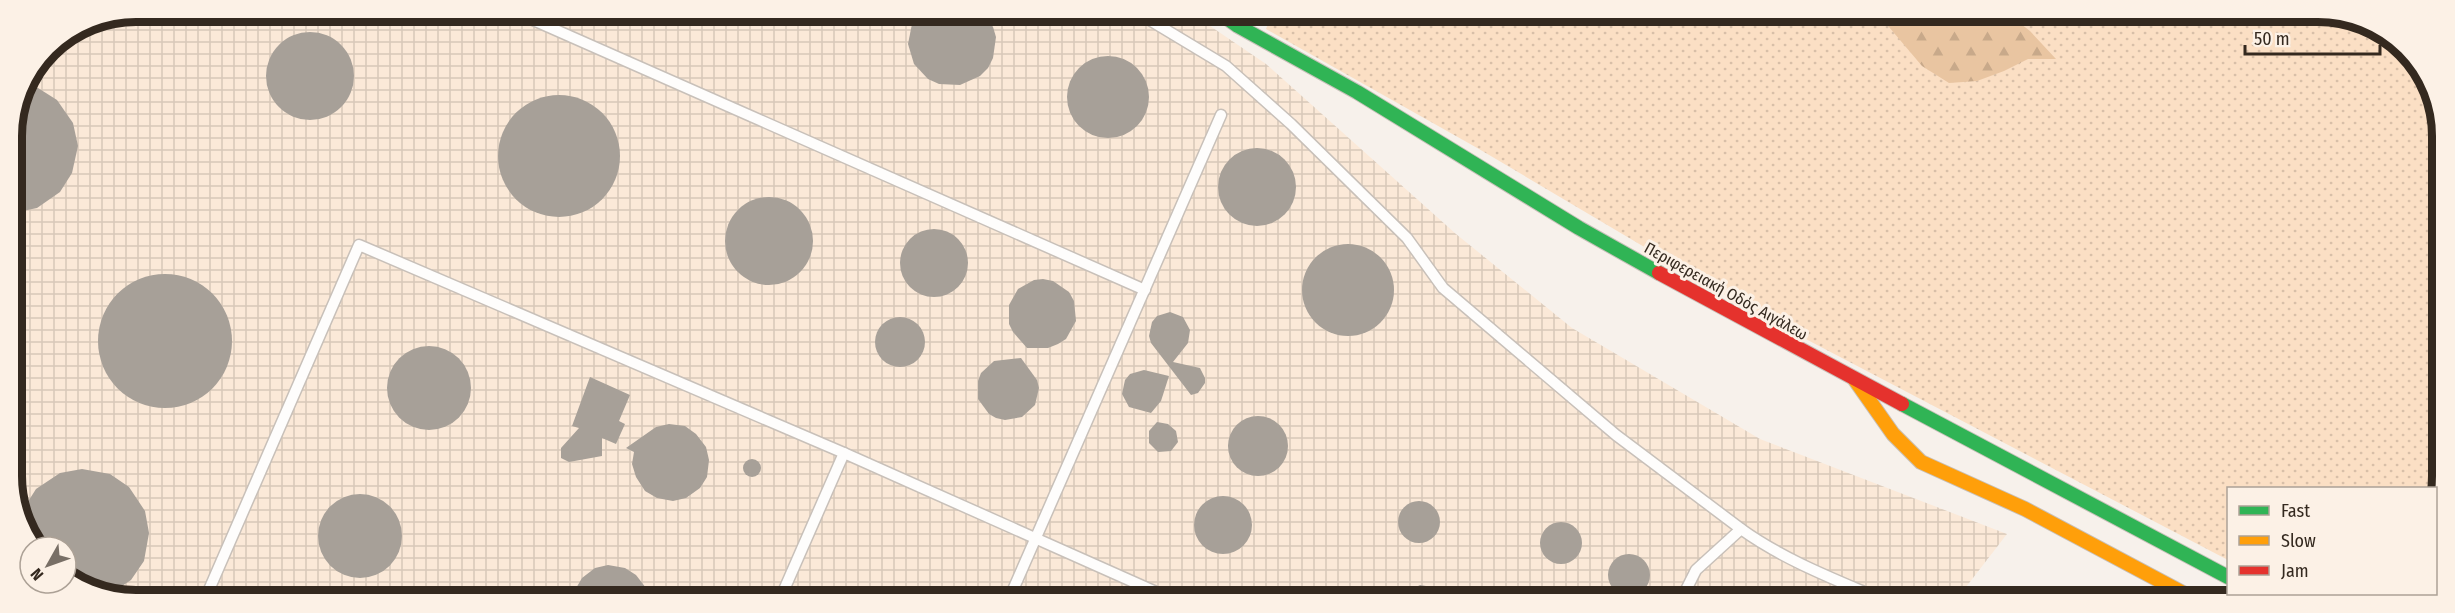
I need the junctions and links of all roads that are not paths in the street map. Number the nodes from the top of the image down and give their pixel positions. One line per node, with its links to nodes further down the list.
1 (538, 22): 5 (lane)
2 (1153, 22): 8 (lane)
3 (1232, 22): 6 (main road, Περιφερειακή Οδός Αιγάλεω)
4 (1221, 115): 5 (lane)
5 (1145, 290): 9 (lane)
6 (1854, 378): 10 (main road, Περιφερειακή Οδός Αιγάλεω); 17 (main road)
7 (844, 453): 9 (lane); 11 (lane); 12 (lane)
8 (1741, 529): 15 (lane); 16 (lane)
9 (1036, 539): 13 (lane); 14 (lane)
10 (2227, 576)
11 (209, 590)
12 (784, 590)
13 (1013, 590)
14 (1151, 590)
15 (1686, 590)
16 (1860, 590)
17 (2177, 590)

